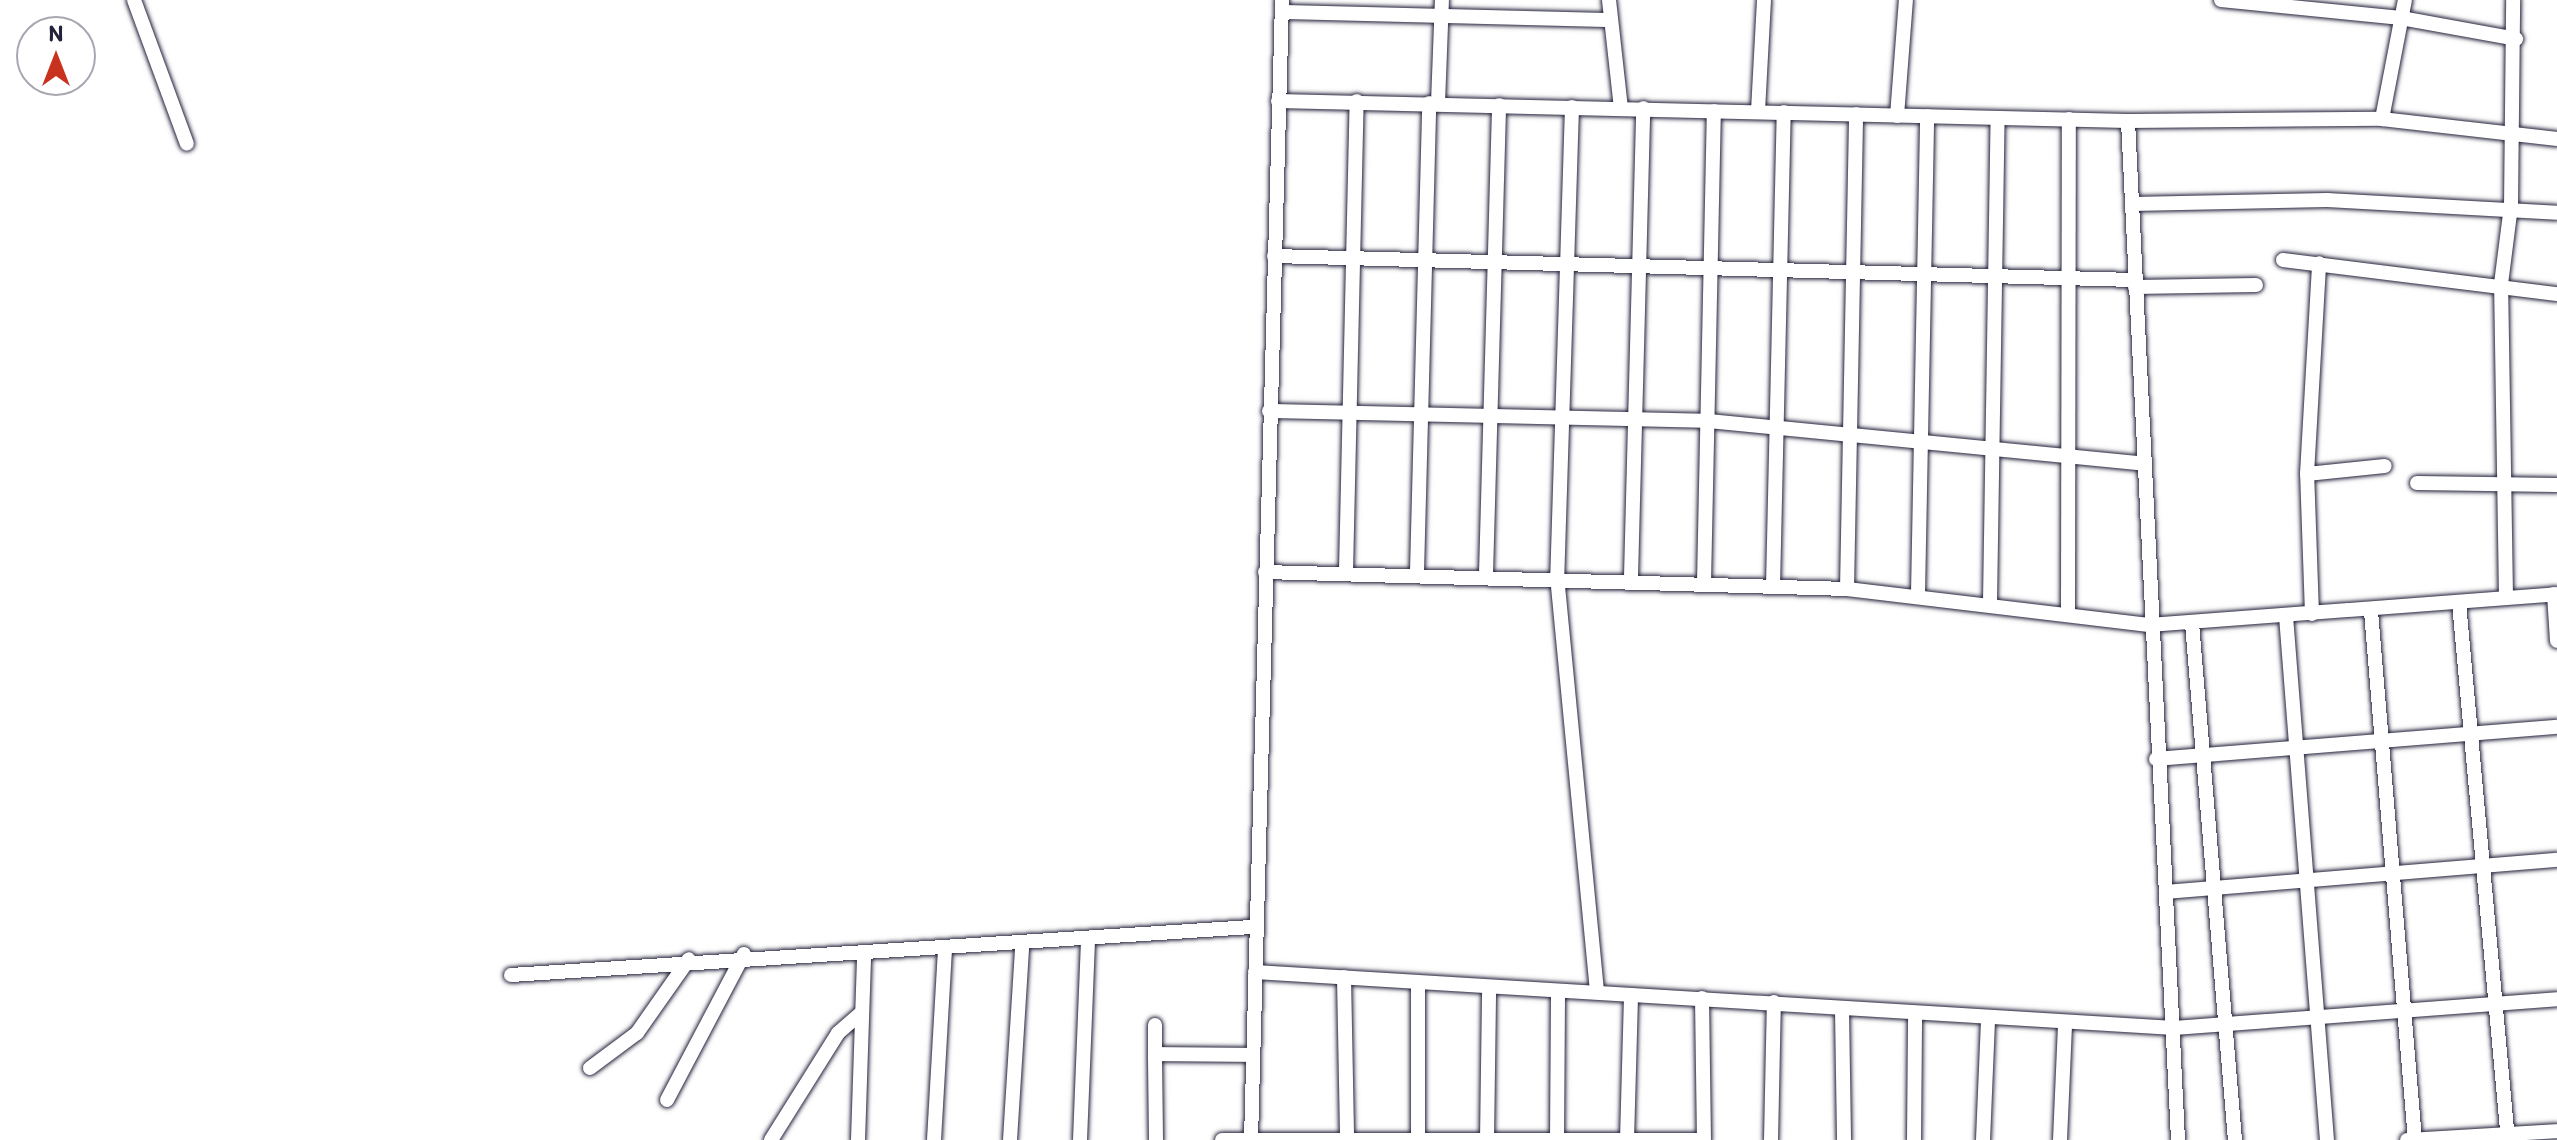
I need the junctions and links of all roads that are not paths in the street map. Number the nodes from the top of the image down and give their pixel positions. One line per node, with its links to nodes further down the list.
1 (134, 0): 34 (street)
2 (1442, 0): 11 (street)
3 (1609, 0): 13 (street)
4 (1764, 0): 23 (street)
5 (1906, 0): 26 (street)
6 (2221, 0): 7 (street)
7 (2237, 0): 12 (street)
8 (2405, 0): 12 (street)
9 (2513, 0): 14 (street)
10 (1282, 6): 11 (street); 15 (street)
11 (1441, 16): 13 (street); 17 (street)
12 (2401, 18): 14 (street); 30 (street)
13 (1609, 20): 20 (street)
14 (2516, 39): 32 (street)
15 (1278, 101): 16 (street); 39 (street)
16 (1357, 101): 17 (street); 38 (street)
17 (1434, 103): 18 (street); 40 (street)
18 (1499, 105): 19 (street); 41 (street)
19 (1572, 107): 20 (street); 43 (street)
20 (1621, 108): 21 (street)
21 (1643, 108): 22 (street); 44 (street)
22 (1714, 111): 23 (street); 46 (street)
23 (1758, 111): 24 (street)
24 (1784, 112): 25 (street); 47 (street)
25 (1856, 114): 26 (street); 48 (street)
26 (1897, 116): 27 (street)
27 (1927, 116): 28 (street); 49 (street)
28 (1998, 118): 29 (street); 50 (street)
29 (2069, 119): 31 (street); 51 (street)
30 (2382, 119): 31 (street); 32 (street)
31 (2128, 121): 35 (street)
32 (2514, 134): 33 (street); 36 (street)
33 (2557, 139)
34 (187, 144)
35 (2132, 204): 36 (street); 52 (street)
36 (2511, 206): 37 (street); 53 (street)
37 (2557, 213)
38 (1354, 255): 39 (street); 40 (street); 57 (street)
39 (1274, 256): 56 (street)
40 (1426, 258): 41 (street); 58 (street)
41 (1497, 259): 43 (street); 59 (street)
42 (2283, 260): 45 (street)
43 (1566, 261): 44 (street); 60 (street)
44 (1640, 262): 46 (street); 61 (street)
45 (2319, 263): 53 (street); 70 (street)
46 (1711, 267): 47 (street); 62 (street)
47 (1778, 269): 48 (street); 63 (street)
48 (1854, 271): 49 (street); 64 (street)
49 (1923, 274): 50 (street); 65 (street)
50 (1995, 276): 51 (street); 66 (street)
51 (2068, 278): 52 (street); 67 (street)
52 (2135, 284): 54 (street); 68 (street)
53 (2501, 284): 55 (street); 71 (street)
54 (2256, 285)
55 (2557, 294)
56 (1269, 411): 57 (street); 75 (street)
57 (1349, 411): 58 (street); 74 (street)
58 (1425, 414): 59 (street); 76 (street)
59 (1492, 415): 60 (street); 77 (street)
60 (1562, 417): 61 (street); 78 (street)
61 (1634, 419): 62 (street); 79 (street)
62 (1708, 421): 63 (street); 80 (street)
63 (1776, 427): 64 (street); 81 (street)
64 (1852, 434): 65 (street); 82 (street)
65 (1922, 440): 66 (street); 83 (street)
66 (1997, 449): 67 (street); 86 (street)
67 (2068, 458): 68 (street); 88 (street)
68 (2143, 464): 93 (street)
69 (2385, 466): 70 (street)
70 (2307, 474): 90 (street)
71 (2498, 482): 72 (street); 73 (street); 85 (street)
72 (2417, 483)
73 (2557, 485)
74 (1346, 571): 75 (street); 76 (street)
75 (1265, 572): 107 (street)
76 (1417, 572): 77 (street)
77 (1486, 574): 78 (street)
78 (1557, 576): 79 (street); 120 (street)
79 (1631, 577): 80 (street)
80 (1704, 583): 81 (street)
81 (1773, 586): 82 (street)
82 (1847, 589): 83 (street)
83 (1918, 594): 86 (street)
84 (2556, 594): 85 (street); 94 (street)
85 (2506, 597): 87 (street)
86 (1990, 602): 88 (street)
87 (2459, 603): 89 (street); 96 (street)
88 (2068, 610): 93 (street)
89 (2371, 611): 90 (street); 97 (street)
90 (2312, 614): 91 (street)
91 (2286, 616): 92 (street); 98 (street)
92 (2192, 623): 93 (street); 99 (street)
93 (2149, 625): 100 (street)
94 (2557, 641)
95 (2557, 727): 96 (street)
96 (2472, 733): 97 (street); 102 (street)
97 (2381, 741): 98 (street); 103 (street)
98 (2293, 748): 99 (street); 104 (street)
99 (2201, 754): 100 (street); 105 (street)
100 (2156, 759): 106 (street)
101 (2557, 860): 102 (street)
102 (2484, 866): 103 (street); 125 (street)
103 (2394, 874): 104 (street); 127 (street)
104 (2305, 881): 105 (street); 131 (street)
105 (2213, 887): 106 (street); 134 (street)
106 (2166, 892): 135 (street)
107 (1252, 927): 108 (street); 114 (street)
108 (1088, 940): 109 (street); 151 (street)
109 (1022, 947): 110 (street); 150 (street)
110 (945, 951): 112 (street); 149 (street)
111 (744, 954): 112 (street); 113 (street); 139 (street)
112 (864, 955): 128 (street)
113 (689, 959): 115 (street); 138 (street)
114 (1255, 972): 116 (street); 137 (street)
115 (511, 975)
116 (1344, 977): 117 (street); 142 (street)
117 (1418, 983): 118 (street); 143 (street)
118 (1489, 988): 119 (street); 144 (street)
119 (1558, 991): 120 (street); 145 (street)
120 (1597, 992): 121 (street)
121 (1631, 995): 122 (street); 146 (street)
122 (1702, 998): 124 (street); 155 (street)
123 (2557, 999): 125 (street)
124 (1774, 1002): 126 (street); 156 (street)
125 (2495, 1005): 127 (street); 141 (street)
126 (1842, 1010): 129 (street); 157 (street)
127 (2406, 1013): 131 (street); 165 (street)
128 (860, 1014): 147 (street); 148 (street)
129 (1915, 1015): 130 (street); 158 (street)
130 (1988, 1020): 133 (street); 159 (street)
131 (2317, 1020): 134 (street); 163 (street)
132 (1155, 1025): 136 (street)
133 (2065, 1025): 135 (street); 160 (street)
134 (2225, 1025): 135 (street); 162 (street)
135 (2174, 1028): 161 (street)
136 (1155, 1054): 137 (street); 152 (street)
137 (1253, 1055): 154 (street)
138 (590, 1068)
139 (667, 1100)
140 (2557, 1131): 141 (street)
141 (2508, 1136): 165 (street)
142 (1347, 1138): 143 (street); 154 (street)
143 (1418, 1139): 144 (street)
144 (1487, 1139): 145 (street)
145 (1557, 1139): 146 (street)
146 (1627, 1139): 155 (street)
147 (771, 1140)
148 (858, 1140)
149 (934, 1140)
150 (1010, 1140)
151 (1080, 1140)
152 (1156, 1140)
153 (1222, 1140): 154 (street)
154 (1251, 1140)
155 (1702, 1140)
156 (1771, 1140)
157 (1844, 1140)
158 (1914, 1140)
159 (1983, 1140)
160 (2060, 1140)
161 (2178, 1140)
162 (2235, 1140)
163 (2327, 1140)
164 (2407, 1140): 165 (street)
165 (2415, 1140)

